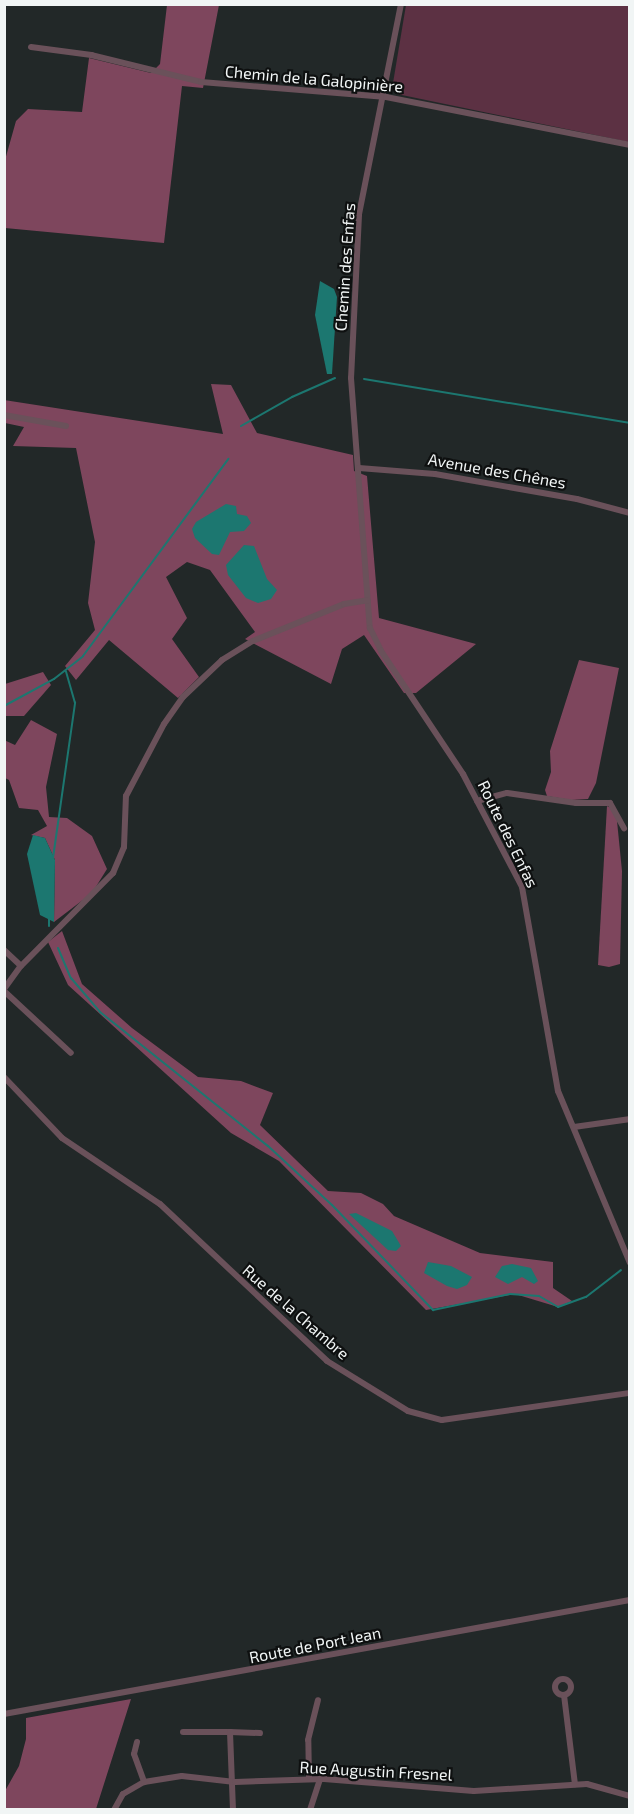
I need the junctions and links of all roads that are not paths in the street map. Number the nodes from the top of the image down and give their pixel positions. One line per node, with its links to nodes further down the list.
1 (401, 4): 3 (street, Chemin des Enfas)
2 (31, 47): 3 (street, Chemin de la Galopinière)
3 (386, 97): 4 (street, Chemin de la Galopinière); 7 (street, Chemin des Enfas)
4 (630, 146)
5 (4, 415): 6 (street)
6 (66, 426)
7 (359, 466): 8 (street, Avenue des Chênes); 9 (street, Route des Enfas)
8 (630, 513)
9 (368, 600): 10 (street, Route des Enfas); 13 (street)
10 (477, 801): 11 (street); 18 (street, Route des Enfas)
11 (624, 828)
12 (4, 950): 13 (street)
13 (21, 966): 14 (street)
14 (4, 990): 15 (street)
15 (71, 1053)
16 (4, 1077): 20 (street, Rue de la Chambre)
17 (630, 1119): 18 (street)
18 (574, 1127): 19 (street, Route des Enfas)
19 (630, 1263)
20 (630, 1393)
21 (630, 1600): 24 (street, Route de Port Jean)
22 (564, 1695): 33 (street)
23 (318, 1700): 29 (street)
24 (4, 1714)
25 (230, 1731): 26 (street); 27 (street); 32 (street)
26 (183, 1732)
27 (260, 1733)
28 (137, 1742): 31 (street)
29 (309, 1779): 30 (street, Rue Augustin Fresnel); 32 (street, Rue Augustin Fresnel)
30 (320, 1779): 33 (street, Rue Augustin Fresnel); 37 (street)
31 (144, 1782): 32 (street, Rue Augustin Fresnel); 35 (street, Rue Augustin Fresnel)
32 (235, 1782): 36 (street)
33 (575, 1784): 34 (street, Rue Augustin Fresnel)
34 (630, 1796)
35 (114, 1809)
36 (233, 1809)
37 (310, 1809)

